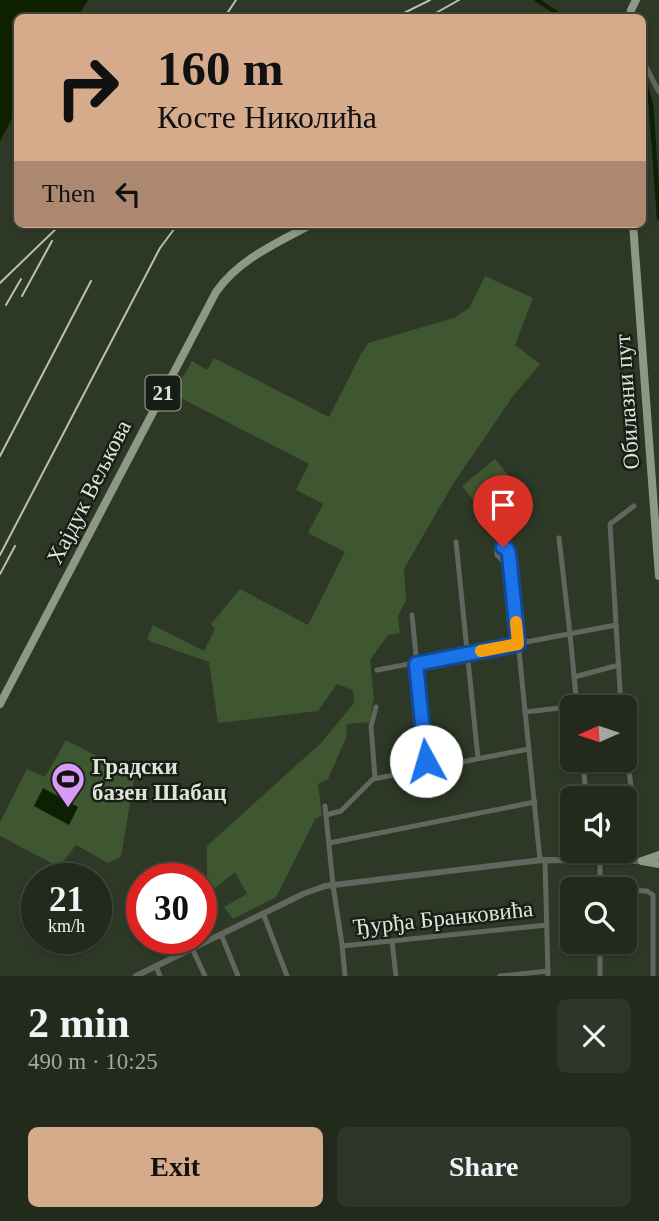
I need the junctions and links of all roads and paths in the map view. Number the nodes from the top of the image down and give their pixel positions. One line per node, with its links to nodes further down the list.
1 (646, 67): 2 (street)
2 (659, 92)
3 (305, 228): 21 (main road, Хајдук Вељкова / 21)
4 (633, 228): 9 (main road, Обилазни пут)
5 (634, 506): 11 (street)
6 (559, 538): 12 (street)
7 (456, 542): 14 (street)
8 (510, 568): 13 (street)
9 (659, 576)
10 (412, 615): 15 (street)
11 (616, 625): 12 (street); 16 (street)
12 (570, 634): 13 (street); 18 (street)
13 (518, 644): 14 (street); 24 (street)
14 (468, 654): 15 (street); 26 (street)
15 (416, 664): 17 (street); 27 (street)
16 (618, 665): 18 (street); 20 (street)
17 (377, 670)
18 (574, 677): 19 (street)
19 (576, 695)
20 (620, 695)
21 (0, 704)
22 (376, 706): 28 (street)
23 (560, 709): 24 (street)
24 (525, 712): 25 (street)
25 (529, 748): 26 (street); 29 (street)
26 (478, 758): 27 (street)
27 (427, 768): 28 (street)
28 (375, 778): 31 (street)
29 (535, 802): 32 (street); 34 (street)
30 (325, 806): 31 (street)
31 (326, 815): 32 (street)
32 (329, 842): 39 (street)
33 (659, 855): 37 (main road)
34 (543, 860): 35 (street); 39 (street); 42 (street)
35 (560, 860)
36 (637, 861): 37 (street)
37 (642, 861): 38 (main road)
38 (659, 862)
39 (333, 885): 41 (street); 46 (street)
40 (637, 891): 61 (street)
41 (263, 914): 43 (street); 56 (street)
42 (547, 925): 45 (street, Ђурђа Бранковића); 51 (street)
43 (221, 934): 44 (street); 55 (street)
44 (217, 936)
45 (393, 941): 46 (street, Ђурђа Бранковића); 58 (street)
46 (342, 946): 57 (street)
47 (180, 954): 50 (street)
48 (195, 954): 54 (street)
49 (600, 954): 60 (street)
50 (156, 966): 52 (street); 53 (street)
51 (548, 973): 59 (street)
52 (136, 976)
53 (160, 976)
54 (205, 976)
55 (238, 976)
56 (286, 976)
57 (345, 976)
58 (396, 976)
59 (500, 976)
60 (600, 976)
61 (653, 976)

